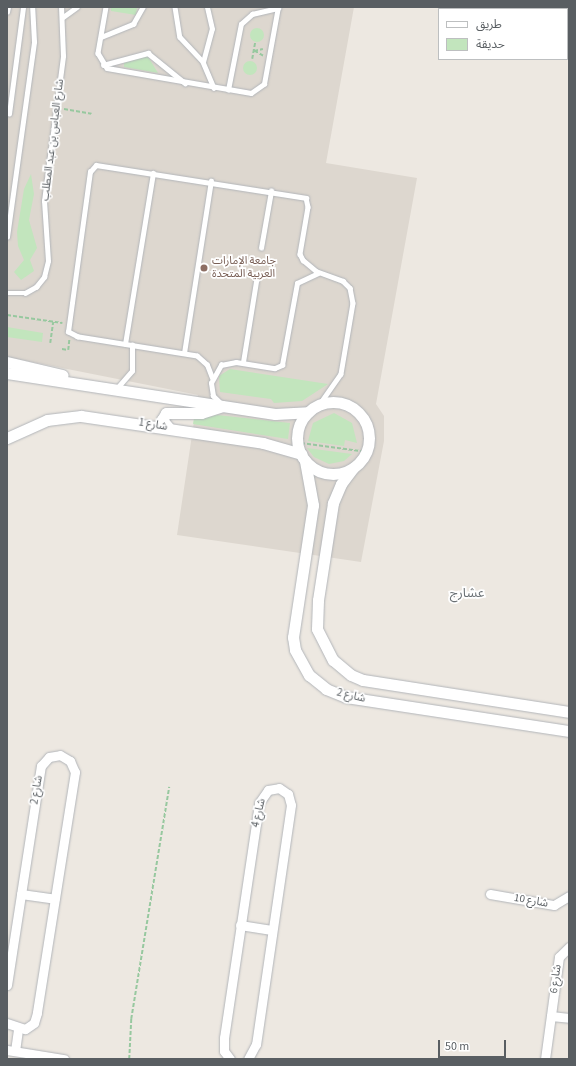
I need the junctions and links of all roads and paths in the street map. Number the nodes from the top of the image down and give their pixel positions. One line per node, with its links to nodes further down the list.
1 (8, 7): 11 (lane)
2 (23, 7): 25 (lane)
3 (32, 7): 30 (lane)
4 (61, 7): 12 (lane, شارع العباس بن عبد المطلب)
5 (77, 7): 12 (lane)
6 (106, 7): 13 (lane)
7 (143, 7): 13 (lane)
8 (175, 7): 19 (lane)
9 (207, 7): 19 (lane)
10 (278, 8): 15 (lane); 23 (lane)
11 (7, 12)
12 (63, 17): 24 (lane, شارع العباس بن عبد المطلب)
13 (101, 37): 20 (lane)
14 (255, 42): 16 (path)
15 (271, 47): 16 (path); 18 (lane)
16 (254, 51): 17 (path); 18 (path)
17 (252, 59)
18 (268, 60): 23 (lane)
19 (203, 62): 22 (lane)
20 (104, 65): 21 (lane); 21 (lane)
21 (186, 83): 22 (lane)
22 (214, 88): 23 (lane)
23 (228, 90)
24 (56, 108): 26 (path); 34 (lane, شارع العباس بن عبد المطلب)
25 (9, 114)
26 (92, 114)
27 (153, 173): 28 (lane); 37 (lane); 40 (lane)
28 (211, 181): 29 (lane); 43 (lane)
29 (271, 190): 31 (lane); 32 (lane)
30 (7, 237)
31 (261, 248)
32 (321, 272): 45 (lane); 53 (lane)
33 (257, 276): 45 (lane)
34 (7, 293)
35 (7, 315): 36 (path)
36 (53, 322): 37 (path); 39 (path)
37 (66, 324): 38 (lane)
38 (70, 334): 40 (lane); 42 (path)
39 (50, 344)
40 (125, 344): 41 (lane)
41 (132, 345): 43 (lane); 52 (lane)
42 (62, 349)
43 (184, 353): 50 (lane)
44 (7, 362): 48 (street)
45 (243, 362): 50 (lane)
46 (7, 368): 48 (street)
47 (7, 373): 51 (street)
48 (66, 377): 51 (street)
49 (7, 378): 51 (street)
50 (212, 378): 54 (lane)
51 (90, 385): 52 (street)
52 (115, 389): 54 (street)
53 (320, 404): 55 (street); 59 (street)
54 (222, 406): 55 (street); 56 (street)
55 (308, 412): 58 (street)
56 (169, 428): 57 (street, شارع 1); 60 (street, شارع 1)
57 (7, 438)
58 (298, 442): 59 (path); 60 (street, شارع 2)
59 (367, 452): 61 (street, شارع 2)
60 (303, 457): 61 (street, شارع 1); 63 (street, شارع 2)
61 (353, 468): 62 (street, شارع 2)
62 (569, 712)
63 (569, 731)
64 (169, 786): 79 (path)
65 (21, 894): 68 (street); 68 (street, شارع 2); 72 (street, شارع 2)
66 (490, 894): 67 (street, شارع 10)
67 (569, 896)
68 (55, 899): 76 (street, شارع 2)
69 (240, 925): 70 (street); 70 (street, شارع 4); 80 (street, شارع 4)
70 (272, 930): 81 (street, شارع 4)
71 (569, 946): 73 (street, شارع 6)
72 (7, 985)
73 (551, 1016): 74 (street); 82 (street, شارع 6)
74 (569, 1018)
75 (7, 1023): 76 (street)
76 (18, 1029): 77 (street)
77 (11, 1051): 78 (street)
78 (64, 1059)
79 (129, 1059)
80 (230, 1059)
81 (248, 1059)
82 (544, 1059)

